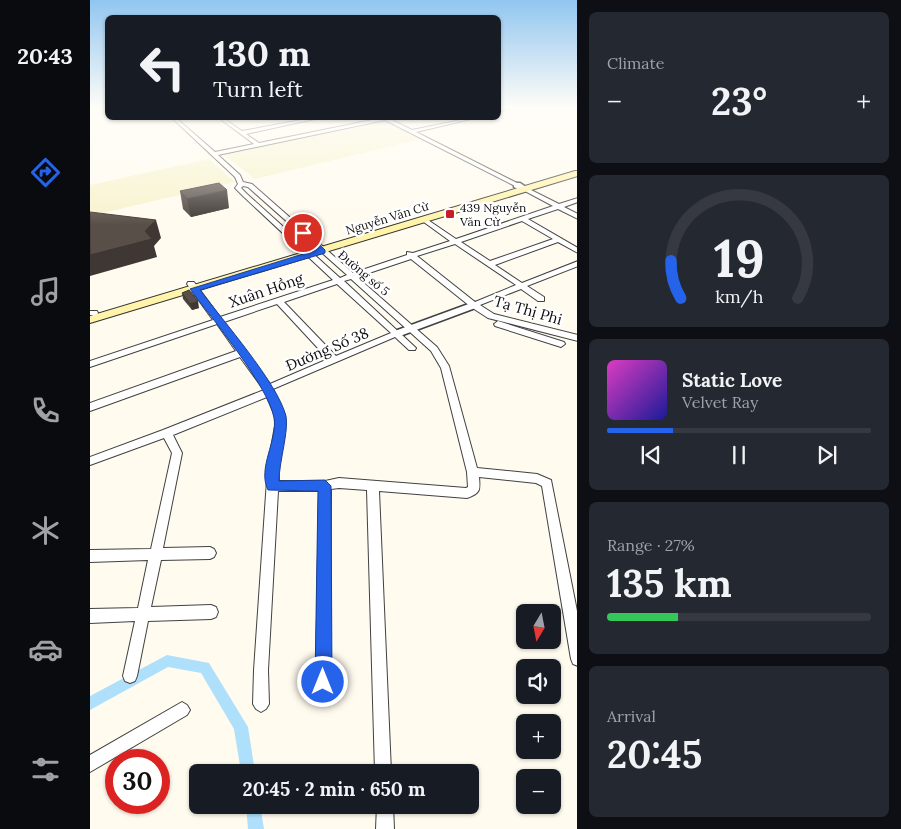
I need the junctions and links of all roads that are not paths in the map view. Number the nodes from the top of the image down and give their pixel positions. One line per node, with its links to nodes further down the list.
1 (208, 148): 4 (street)
2 (245, 148): 4 (street)
3 (448, 148): 8 (street)
4 (215, 154): 7 (street)
5 (577, 167): 8 (main road, Nguyễn Văn Cừ)
6 (577, 173): 8 (main road, Nguyễn Văn Cừ)
7 (241, 184): 17 (street, Đường số 5); 18 (street, Đường số 5)
8 (523, 186): 10 (street); 12 (main road, Nguyễn Văn Cừ)
9 (577, 200): 10 (street, Xuân Hồng)
10 (560, 205): 11 (street); 13 (street); 14 (street, Xuân Hồng)
11 (577, 212)
12 (420, 217): 15 (street); 17 (main road, Nguyễn Văn Cừ)
13 (577, 217)
14 (521, 218): 15 (street, Xuân Hồng); 16 (street)
15 (454, 240): 20 (street, Xuân Hồng); 22 (street)
16 (557, 240): 19 (street); 22 (street)
17 (319, 248): 18 (main road, Nguyễn Văn Cừ); 23 (street, Đường số 5)
18 (306, 252): 24 (street, Đường số 5); 25 (main road, Nguyễn Văn Cừ)
19 (577, 252)
20 (410, 254): 23 (street, Xuân Hồng); 29 (street, Tạ Thị Phi)
21 (577, 263): 26 (street)
22 (490, 264): 26 (street)
23 (350, 275): 24 (street, Xuân Hồng); 33 (street, Đường số 5)
24 (337, 280): 28 (street, Xuân Hồng); 34 (street, Đường số 5)
25 (193, 286): 30 (main road, Nguyễn Văn Cừ); 32 (street)
26 (522, 286): 27 (street); 29 (street)
27 (541, 298)
28 (279, 301): 32 (street, Xuân Hồng); 39 (street)
29 (474, 305): 31 (street, Tạ Thị Phi); 33 (street)
30 (91, 315)
31 (494, 317): 35 (street, Tạ Thị Phi); 36 (street)
32 (218, 321): 38 (street); 40 (street, Xuân Hồng)
33 (413, 329): 34 (street); 45 (street, Đường số 5)
34 (396, 334): 37 (street, Đường số 5); 39 (street, Đường Số 38)
35 (577, 338)
36 (561, 344)
37 (412, 348)
38 (241, 353): 41 (street); 42 (street)
39 (335, 361): 41 (street, Đường Số 38)
40 (90, 364)
41 (268, 390): 43 (street, Đường Số 38); 46 (street)
42 (90, 407)
43 (167, 434): 44 (street, Đường Số 38); 50 (street)
44 (90, 461)
45 (473, 472): 48 (street); 55 (street)
46 (273, 486): 47 (street); 59 (street)
47 (325, 486): 48 (street); 58 (street)
48 (373, 488): 62 (street)
49 (210, 553): 50 (street)
50 (157, 555): 51 (street); 53 (street)
51 (90, 556)
52 (211, 612): 53 (street)
53 (144, 613): 54 (street); 57 (street)
54 (90, 616)
55 (575, 626): 56 (street)
56 (577, 659)
57 (130, 676)
58 (323, 682)
59 (261, 704)
60 (182, 710): 61 (street)
61 (90, 764)
62 (384, 764)
63 (385, 814): 64 (street)
64 (386, 829)

